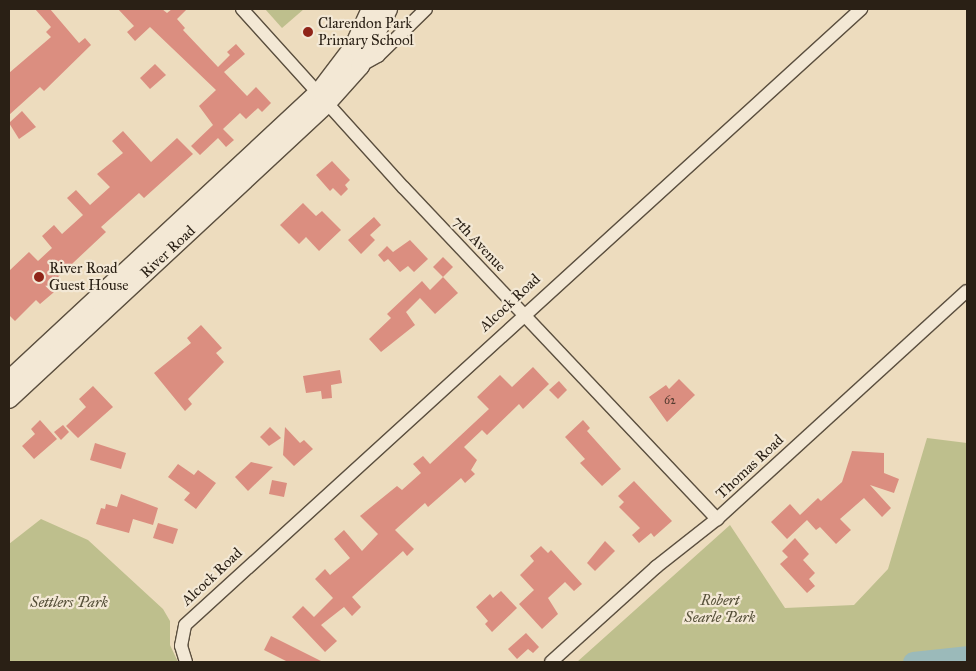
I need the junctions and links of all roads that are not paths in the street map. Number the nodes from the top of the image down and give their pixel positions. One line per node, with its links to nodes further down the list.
1 (242, 9): 7 (street, 7th Avenue)
2 (371, 9): 7 (main road)
3 (388, 9): 6 (main road)
4 (426, 9): 6 (street)
5 (860, 9): 9 (street, Alcock Road)
6 (360, 66): 7 (main road)
7 (323, 98): 9 (street, 7th Avenue); 10 (main road, River Road)
8 (967, 291): 13 (street, Thomas Road)
9 (522, 314): 13 (street, 7th Avenue); 14 (street, Alcock Road)
10 (64, 339): 11 (main road, River Road); 12 (main road, River Road)
11 (9, 380)
12 (9, 399)
13 (717, 519): 15 (street, Thomas Road)
14 (186, 662)
15 (551, 662)

